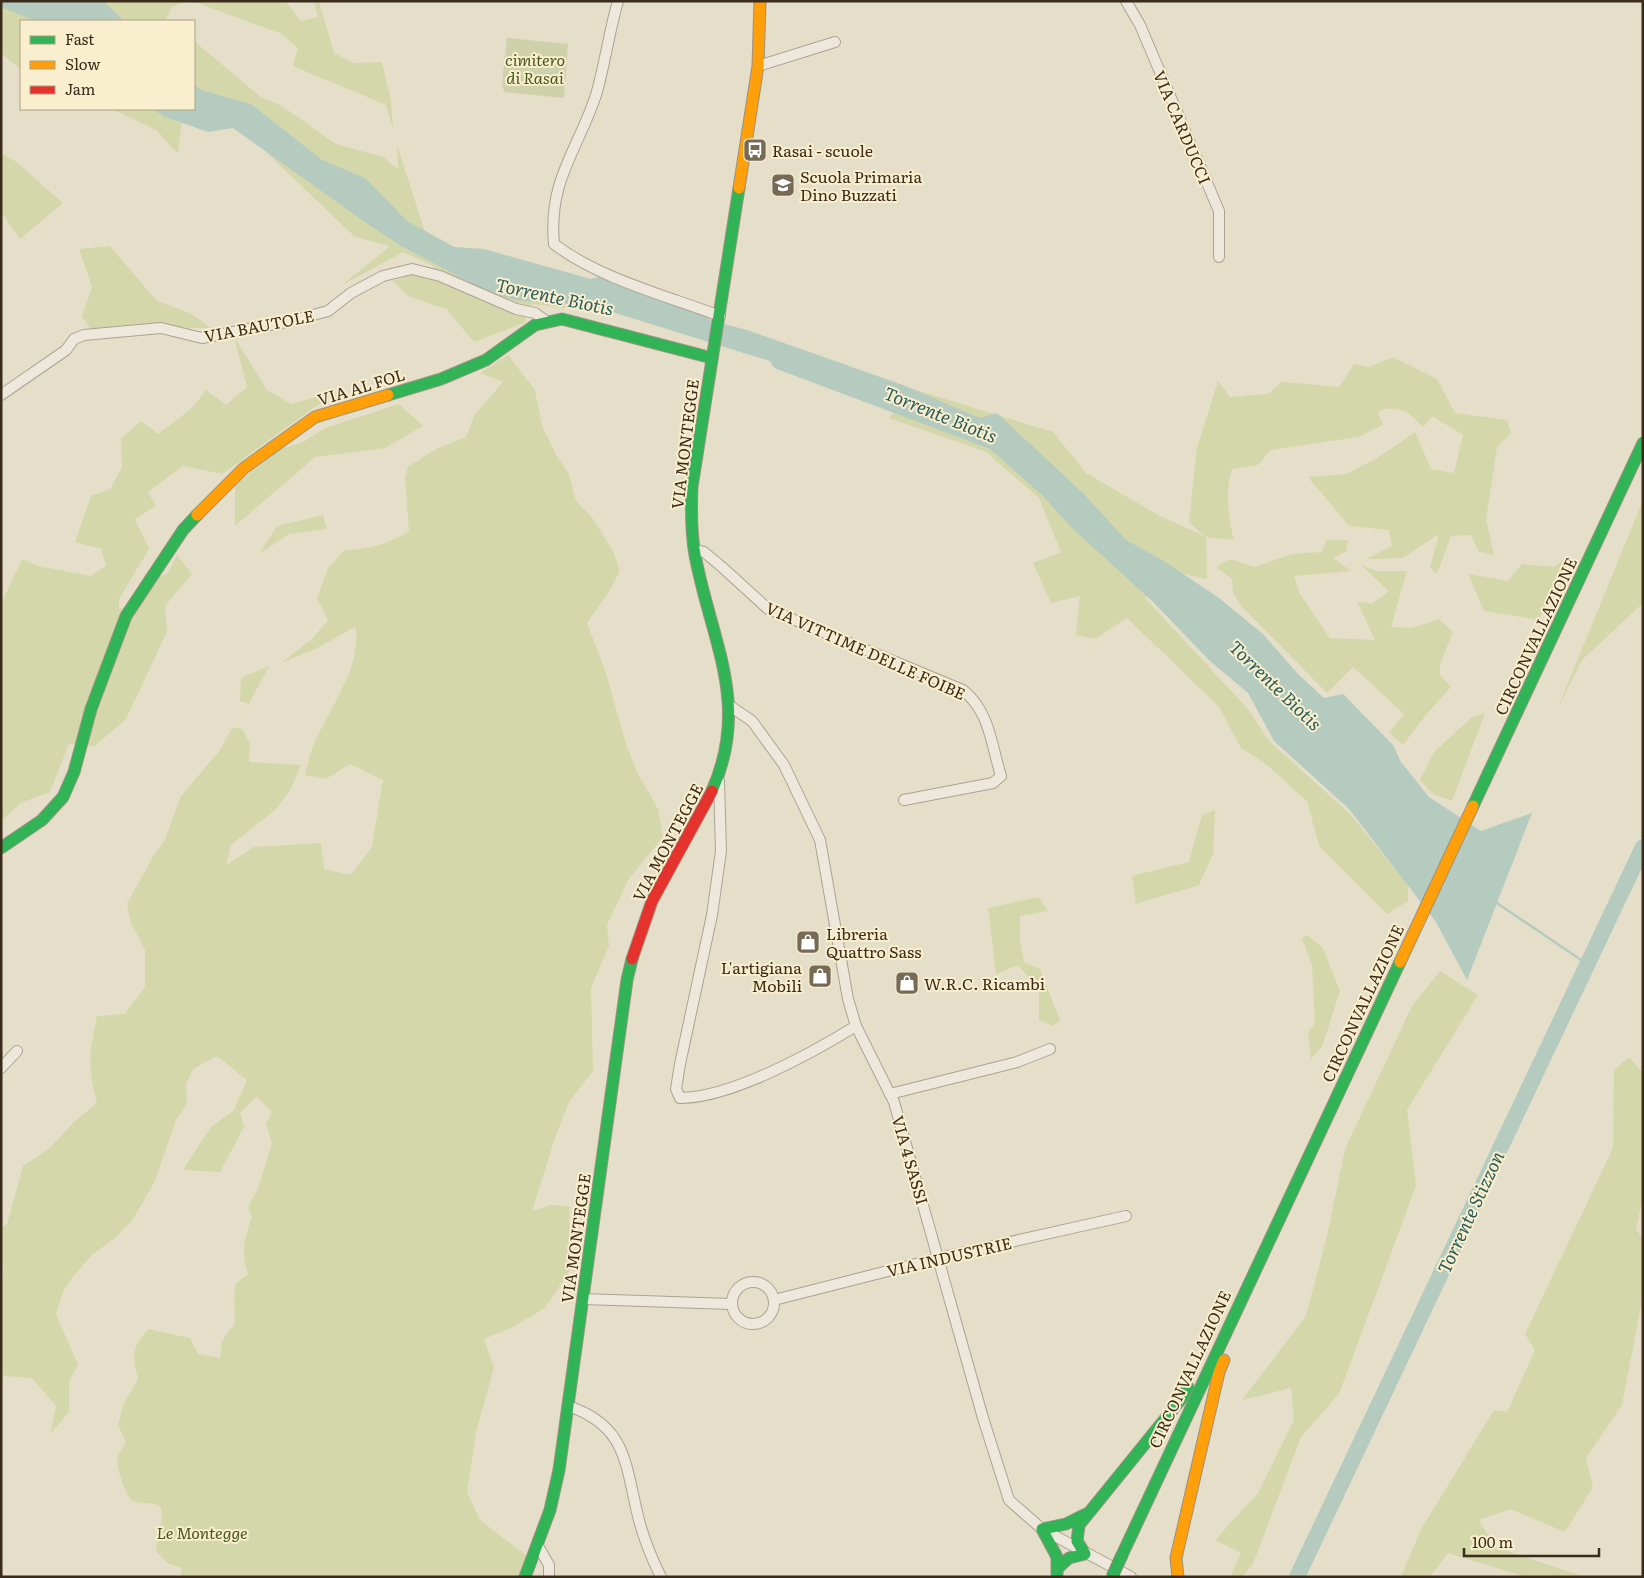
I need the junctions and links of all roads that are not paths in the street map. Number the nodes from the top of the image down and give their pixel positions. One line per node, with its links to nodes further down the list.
1 (618, 1): 8 (street)
2 (760, 1): 5 (main road, VIA MONTEGGE)
3 (1126, 1): 6 (street, VIA CARDUCCI)
4 (835, 42): 5 (street)
5 (758, 66): 8 (main road, VIA MONTEGGE)
6 (1219, 257)
7 (546, 321): 9 (main road, VIA AL FOL); 10 (street, VIA BAUTOLE); 16 (main road, VIA AL FOL)
8 (719, 321): 9 (main road, VIA MONTEGGE)
9 (712, 358): 12 (main road, VIA MONTEGGE)
10 (1, 396)
11 (1643, 443): 24 (main road, CIRCONVALLAZIONE)
12 (694, 550): 13 (main road, VIA MONTEGGE); 15 (street, VIA VITTIME DELLE FOIBE)
13 (730, 706): 14 (main road, VIA MONTEGGE); 17 (street, VIA 4 SASSI)
14 (718, 777): 17 (street); 25 (main road, VIA MONTEGGE)
15 (904, 800)
16 (1, 848)
17 (856, 1026): 21 (street, VIA 4 SASSI)
18 (1050, 1049): 21 (street)
19 (18, 1051): 20 (street)
20 (1, 1068)
21 (890, 1094): 23 (street, VIA 4 SASSI)
22 (1126, 1216): 23 (street, VIA INDUSTRIE)
23 (939, 1258): 26 (street, VIA INDUSTRIE); 30 (street, VIA 4 SASSI)
24 (1244, 1291): 29 (main road); 33 (main road); 39 (main road, CIRCONVALLAZIONE, bridge)
25 (583, 1299): 27 (street); 28 (main road, VIA MONTEGGE)
26 (774, 1300): 27 (street); 27 (street)
27 (731, 1304)
28 (568, 1406): 31 (main road, VIA MONTEGGE); 38 (street)
29 (1086, 1514): 30 (main road); 32 (main road)
30 (1042, 1529): 32 (street, VIA 4 SASSI); 35 (main road)
31 (538, 1546): 36 (main road, VIA MONTEGGE); 37 (street)
32 (1085, 1554): 35 (main road); 40 (street, VIA 4 SASSI)
33 (1176, 1558): 34 (main road); 41 (main road)
34 (1167, 1570)
35 (1058, 1572)
36 (525, 1577)
37 (549, 1577)
38 (661, 1577)
39 (1112, 1577)
40 (1132, 1577)
41 (1178, 1577)

